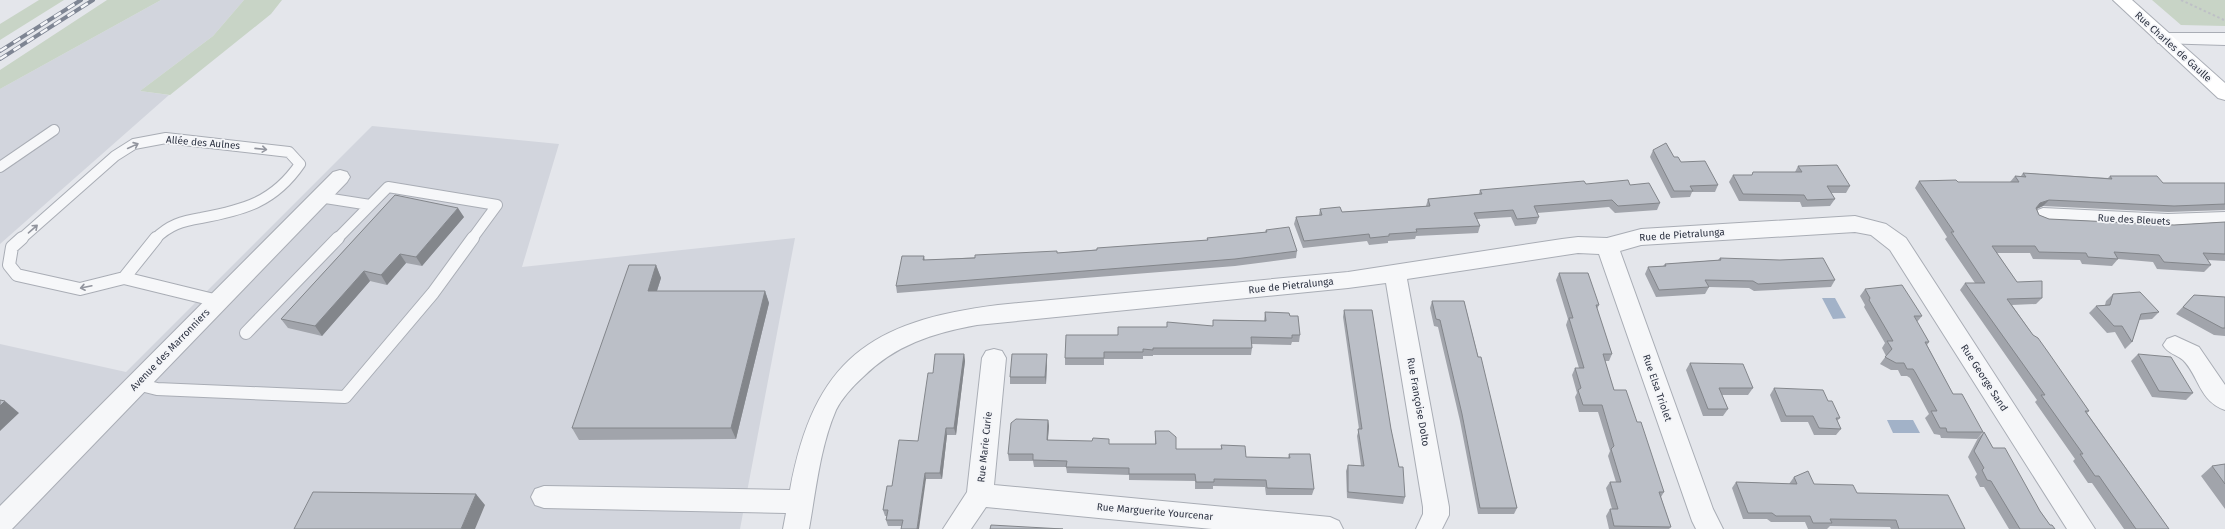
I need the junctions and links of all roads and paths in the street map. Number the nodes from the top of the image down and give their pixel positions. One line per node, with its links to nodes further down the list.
1 (2122, 0): 5 (street, Rue Charles de Gaulle)
2 (2137, 0): 5 (street, Rue Charles de Gaulle)
3 (2181, 0): 4 (path)
4 (2225, 21)
5 (2172, 39): 6 (street); 7 (street, Rue Charles de Gaulle); 8 (street, Rue Charles de Gaulle)
6 (2225, 39)
7 (2225, 79)
8 (2225, 94)
9 (54, 130): 10 (lane)
10 (0, 167)
11 (340, 177): 12 (street, Avenue des Marronniers)
12 (319, 197): 13 (lane); 20 (street, Avenue des Marronniers)
13 (370, 205): 21 (lane); 24 (lane)
14 (2043, 216): 15 (street, Rue des Bleuets)
15 (2225, 220)
16 (1883, 231): 17 (street, Rue de Pietralunga); 35 (street, Rue George Sand)
17 (1607, 246): 18 (street, Rue de Pietralunga); 34 (street, Rue Elsa Triolet)
18 (1395, 273): 28 (street, Rue de Pietralunga); 33 (street, Rue Françoise Dolto)
19 (124, 278): 19 (lane, Allée des Aulnes, one-way to 19); 20 (lane, Allée des Aulnes)
20 (218, 301): 24 (street, Avenue des Marronniers)
21 (246, 333)
22 (2175, 345): 25 (street)
23 (994, 358): 26 (street, Rue Marie Curie)
24 (137, 384): 29 (street, Avenue des Marronniers)
25 (2225, 400)
26 (980, 495): 31 (street, Rue Marie Curie); 32 (street, Rue Marguerite Yourcenar)
27 (544, 497): 28 (street)
28 (801, 502): 30 (street, Rue de Pietralunga)
29 (0, 524)
30 (796, 529)
31 (956, 529)
32 (1330, 529)
33 (1429, 529)
34 (1710, 529)
35 (2082, 529)

